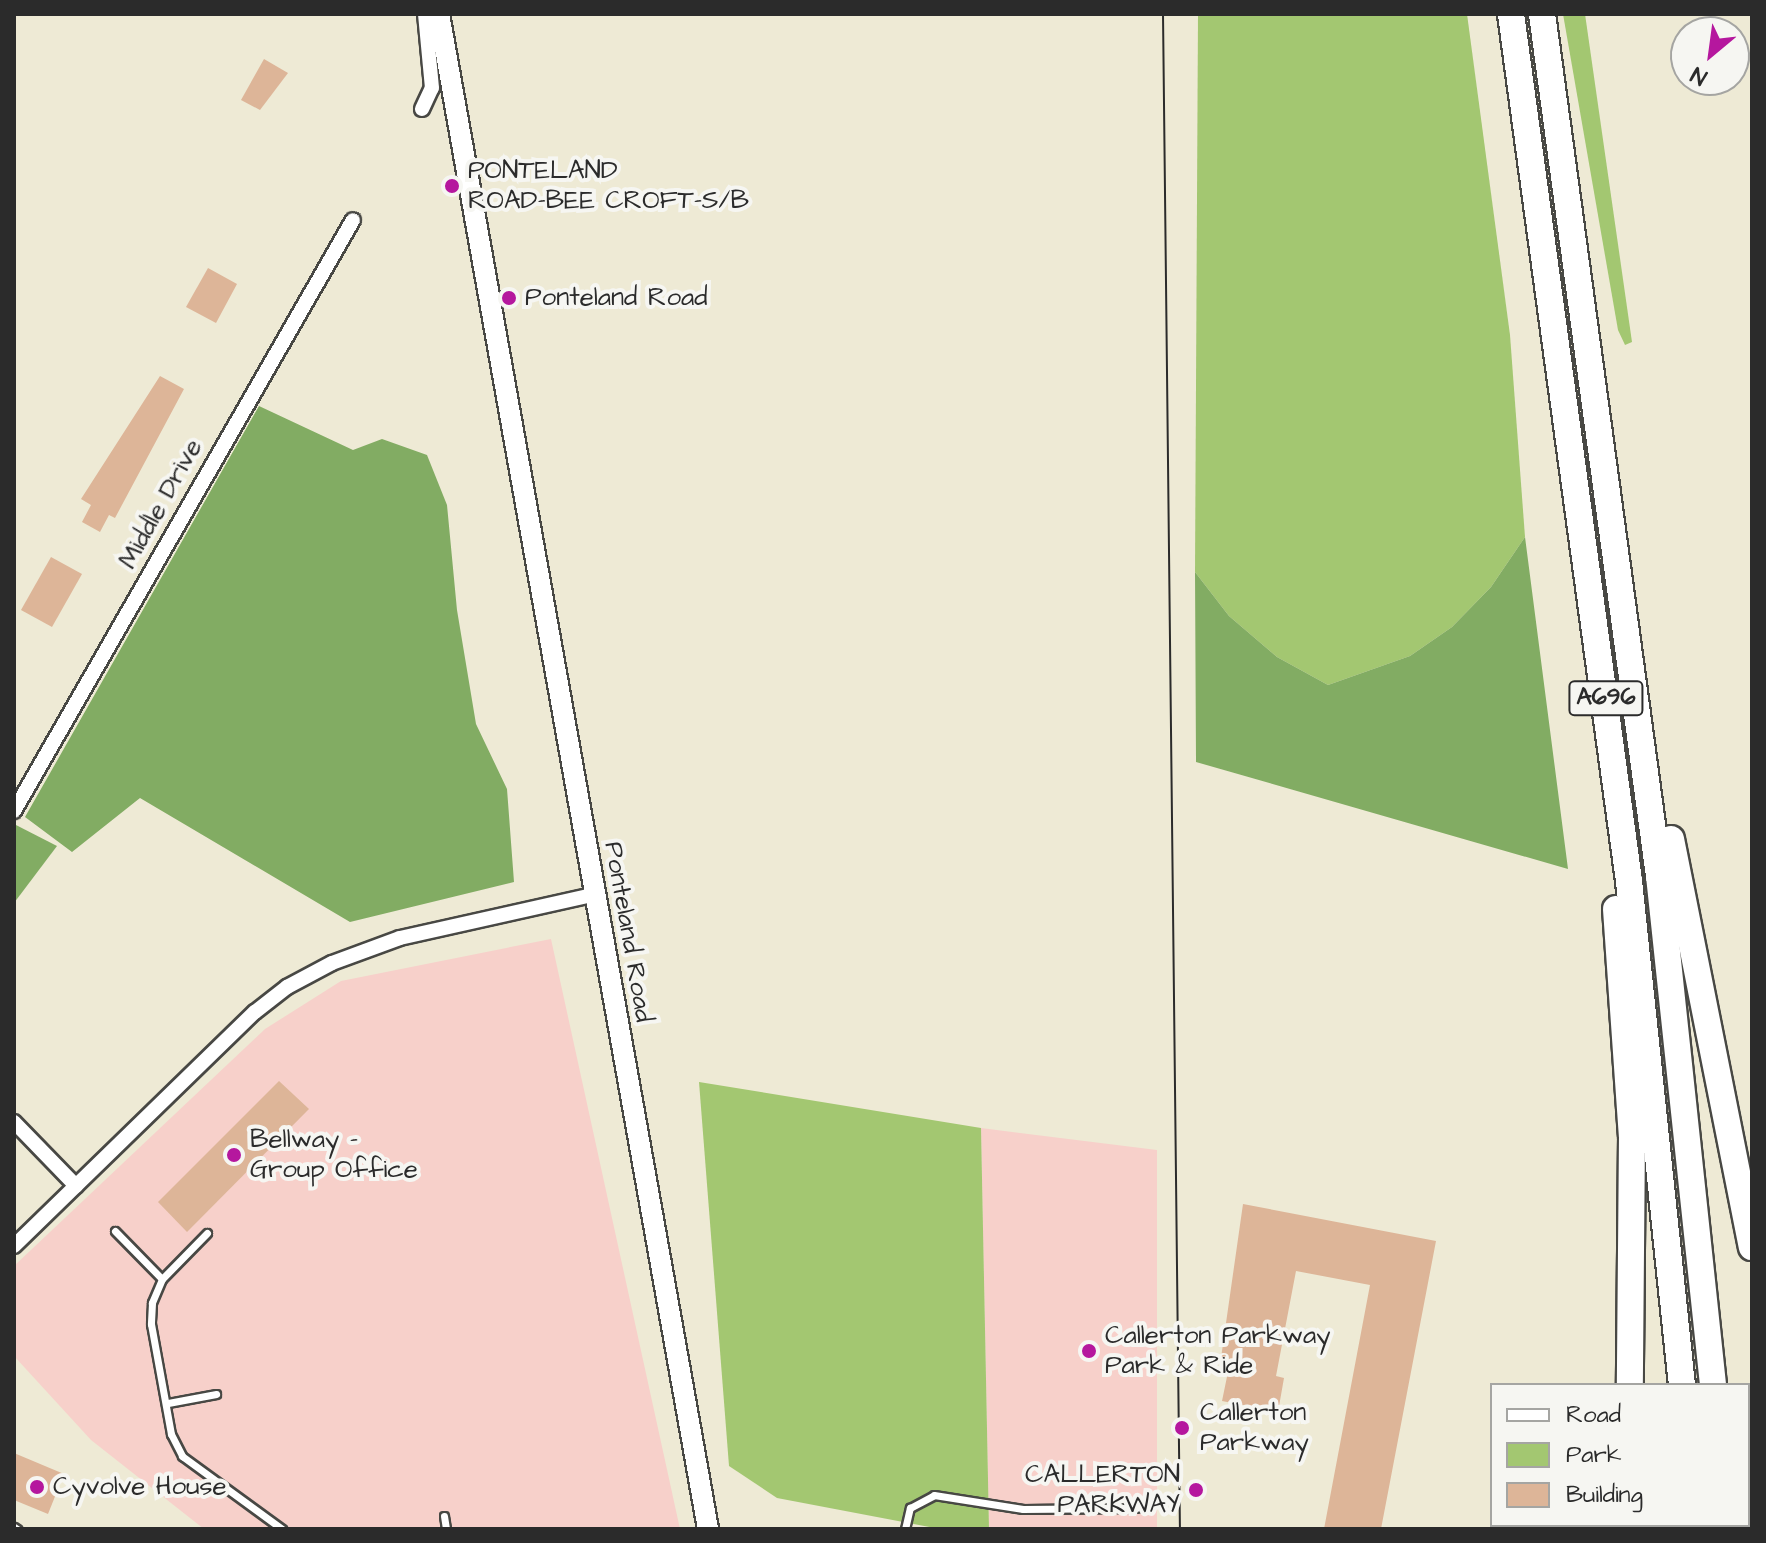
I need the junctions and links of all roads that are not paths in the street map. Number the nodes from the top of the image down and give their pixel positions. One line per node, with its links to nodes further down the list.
1 (425, 14): 5 (street)
2 (439, 14): 10 (main road, Ponteland Road)
3 (1511, 14): 8 (highway, A696)
4 (1542, 14): 7 (highway, A696)
5 (422, 109)
6 (353, 220): 9 (street, Middle Drive)
7 (1614, 529): 16 (highway); 20 (highway, A696)
8 (1598, 638): 18 (highway); 19 (highway, A696)
9 (14, 811)
10 (593, 895): 12 (street); 27 (main road, Ponteland Road)
11 (14, 1122): 12 (street)
12 (76, 1186): 15 (street)
13 (115, 1231): 17 (lane)
14 (207, 1233): 17 (lane)
15 (14, 1246)
16 (1752, 1247)
17 (162, 1279): 22 (lane)
18 (1630, 1383)
19 (1682, 1383)
20 (1713, 1383)
21 (216, 1394): 22 (lane)
22 (168, 1403): 25 (lane)
23 (1136, 1508): 28 (lane)
24 (444, 1516): 26 (lane)
25 (282, 1529)
26 (446, 1529)
27 (708, 1529)
28 (905, 1529)

